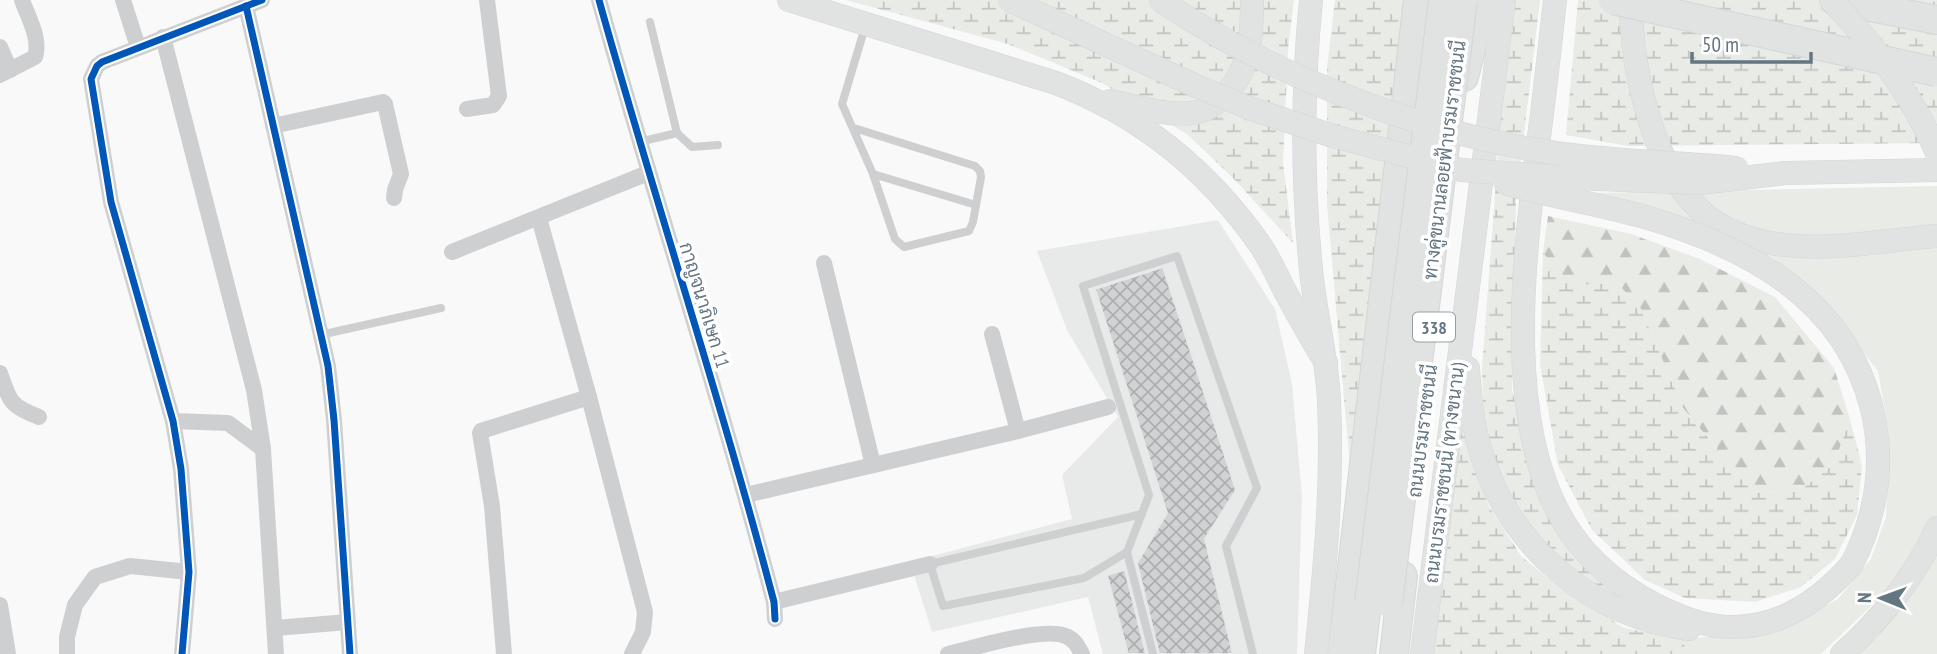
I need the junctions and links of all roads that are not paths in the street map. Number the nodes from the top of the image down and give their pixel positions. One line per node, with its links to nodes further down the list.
1 (22, 0): 28 (street)
2 (123, 0): 26 (street)
3 (487, 0): 31 (street)
4 (599, 0): 35 (street, กาญจนาภิเษก 11)
5 (789, 0): 23 (main road)
6 (1009, 0): 38 (main road, bridge)
7 (1160, 0): 42 (main road, bridge)
8 (1252, 0): 30 (main road)
9 (1311, 0): 53 (main road)
10 (1418, 0): 86 (highway)
11 (1442, 0): 87 (main road, ทางคู่ขนานลอยฟ้าบรมราชชนนี / 338, bridge)
12 (1464, 0): 88 (main road, ทางคู่ขนานลอยฟ้าบรมราชชนนี / 338, bridge)
13 (1473, 0): 29 (highway, ถนนบรมราชชนนี / 338)
14 (1484, 0): 29 (highway)
15 (1504, 0): 49 (main road, ถนนบรมราชชนนี (ทางขนาน) / 338)
16 (1555, 0): 72 (main road)
17 (1613, 0): 27 (highway, bridge)
18 (1631, 0): 46 (main road)
19 (1833, 0): 21 (highway); 37 (main road, bridge)
20 (256, 2): 24 (street); 32 (street)
21 (1937, 20)
22 (650, 22): 34 (lane)
23 (866, 24): 30 (main road); 33 (lane)
24 (163, 37): 26 (street); 60 (street)
25 (0, 47): 28 (street)
26 (138, 47): 58 (street)
27 (1937, 72)
28 (5, 73)
29 (1464, 77): 89 (highway, ถนนบรมราชชนนี / 338)
30 (1093, 97): 53 (main road)
31 (467, 109)
32 (273, 126): 43 (street); 52 (street)
33 (854, 128): 41 (lane); 44 (lane)
34 (677, 133): 35 (lane); 36 (lane)
35 (639, 142): 40 (street, กาญจนาภิเษก 11)
36 (718, 145)
37 (1937, 153)
38 (1461, 170): 42 (main road, bridge); 72 (main road, bridge)
39 (1937, 170): 42 (main road)
40 (648, 173): 45 (street); 62 (street, กาญจนาภิเษก 11)
41 (873, 173): 44 (lane); 44 (lane)
42 (1785, 173)
43 (394, 198)
44 (976, 205)
45 (539, 218): 47 (street); 55 (street)
46 (1937, 236)
47 (452, 252)
48 (824, 263): 61 (street)
49 (1466, 302): 72 (main road); 90 (main road, ถนนบรมราชชนนี (ทางขนาน) / 338)
50 (442, 308): 52 (lane)
51 (992, 334): 59 (street)
52 (320, 335): 71 (street)
53 (1326, 363): 85 (main road)
54 (0, 373): 57 (street)
55 (589, 397): 79 (street); 80 (street)
56 (1108, 407): 59 (street)
57 (40, 417)
58 (173, 421): 60 (street); 67 (street)
59 (1018, 431): 61 (street)
60 (263, 449): 73 (street)
61 (873, 466): 62 (street)
62 (746, 495): 68 (street, กาญจนาภิเษก 11)
63 (1142, 514): 65 (lane); 66 (lane); 84 (lane)
64 (1937, 527): 91 (main road)
65 (1127, 552): 66 (lane); 83 (lane)
66 (930, 564): 68 (street)
67 (189, 572): 75 (street); 76 (street)
68 (774, 602): 70 (street, กาญจนาภิเษก 11)
69 (0, 605): 74 (street)
70 (775, 619)
71 (348, 622): 73 (street); 78 (street)
72 (1743, 627)
73 (275, 628): 77 (street)
74 (8, 654)
75 (67, 654)
76 (182, 654)
77 (276, 654)
78 (351, 654)
79 (505, 654)
80 (632, 654)
81 (948, 654): 82 (street)
82 (1082, 654)
83 (1153, 654)
84 (1253, 654)
85 (1316, 654)
86 (1342, 654)
87 (1362, 654)
88 (1383, 654)
89 (1394, 654)
90 (1422, 654)
91 (1842, 654)

